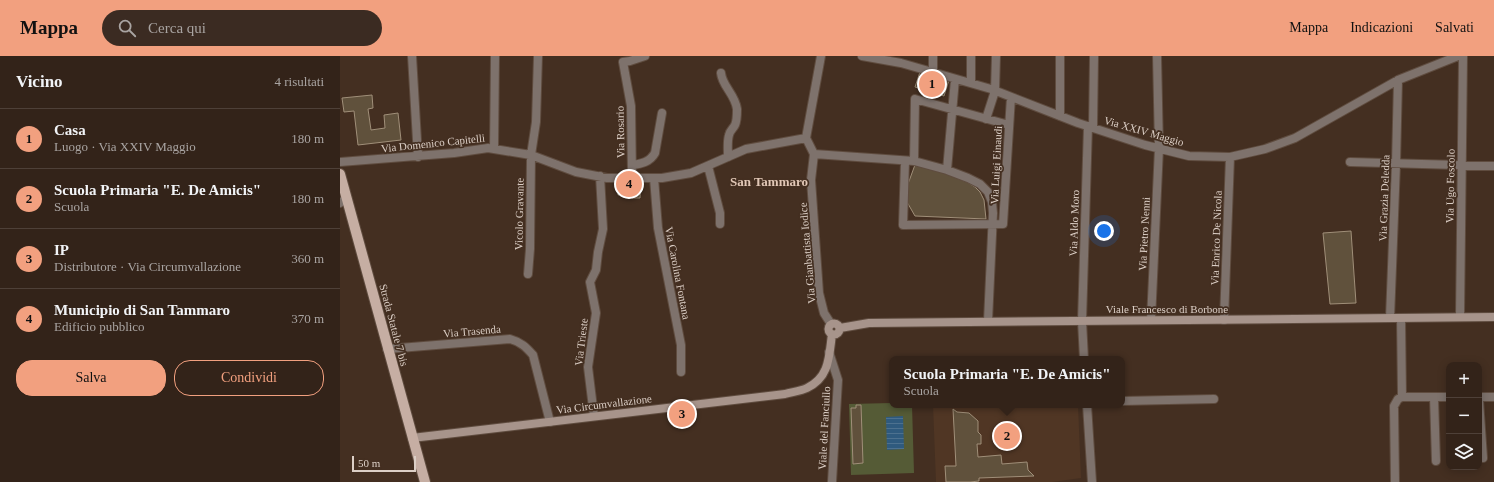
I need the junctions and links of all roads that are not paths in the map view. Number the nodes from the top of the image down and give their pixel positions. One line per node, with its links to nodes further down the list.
1 (412, 56): 35 (street)
2 (496, 56): 31 (street)
3 (538, 56): 32 (street, Vicolo Gravante)
4 (645, 56): 41 (street, Via Rosario)
5 (821, 56): 29 (street)
6 (862, 56): 15 (street, Via XXIV Maggio)
7 (933, 56): 16 (street)
8 (971, 56): 20 (street)
9 (996, 56): 21 (street)
10 (1060, 56): 25 (street)
11 (1094, 56): 28 (street, Via Aldo Moro)
12 (1158, 56): 30 (street, Via Pietro Nenni)
13 (1458, 56): 19 (street, Via XXIV Maggio)
14 (1463, 56): 43 (street, Via Ugo Foscolo)
15 (882, 58): 16 (street, Via XXIV Maggio)
16 (933, 72): 18 (street, Via XXIV Maggio)
17 (721, 73): 36 (street)
18 (955, 79): 20 (street, Via XXIV Maggio); 23 (street)
19 (1398, 80): 34 (street, Via XXIV Maggio); 40 (street, Via Grazia Deledda)
20 (971, 84): 21 (street, Via XXIV Maggio)
21 (995, 91): 22 (street, Via XXIV Maggio); 26 (street)
22 (1011, 97): 25 (street, Via XXIV Maggio); 27 (street, Via Luigi Einaudi)
23 (953, 109): 26 (street); 37 (street); 45 (street)
24 (662, 113): 41 (street)
25 (1060, 116): 28 (street, Via XXIV Maggio)
26 (986, 118): 27 (street)
27 (1009, 125): 52 (street, Via Luigi Einaudi)
28 (1091, 127): 30 (street, Via XXIV Maggio); 58 (street, Via Aldo Moro)
29 (806, 138): 33 (street); 36 (street, Via Domenico Capitelli)
30 (1159, 148): 34 (street, Via XXIV Maggio); 59 (street, Via Pietro Nenni)
31 (494, 149): 32 (street, Via Domenico Capitelli); 35 (street, Via Domenico Capitelli)
32 (531, 154): 47 (street, Via Domenico Capitelli); 53 (street, Vicolo Gravante)
33 (814, 154): 37 (street); 62 (street, Via Gianbattista Iodice)
34 (1230, 156): 60 (street, Via Enrico De Nicola)
35 (418, 157): 38 (street, Via Domenico Capitelli)
36 (728, 157): 42 (street, Via Domenico Capitelli)
37 (910, 161): 45 (street); 52 (street)
38 (340, 162)
39 (1350, 162): 40 (street)
40 (1396, 164): 43 (street); 56 (street, Via Grazia Deledda)
41 (632, 165): 48 (street, Via Rosario)
42 (708, 166): 49 (street, Via Domenico Capitelli); 51 (street)
43 (1462, 166): 44 (street); 54 (street, Via Ugo Foscolo)
44 (1494, 166)
45 (947, 170): 52 (street)
46 (340, 174): 50 (main road, Strada Statale 7 bis)
47 (600, 176): 48 (street, Via Domenico Capitelli); 77 (street, Via Trieste)
48 (632, 178): 49 (street, Via Domenico Capitelli)
49 (654, 178): 68 (street, Via Carolina Fontana)
50 (344, 201): 65 (main road, Strada Statale 7 bis)
51 (720, 224)
52 (993, 224): 61 (street)
53 (528, 274)
54 (1460, 317): 55 (street, Viale Francesco di Borbone); 57 (street, Viale Francesco di Borbone)
55 (1494, 317)
56 (1390, 318): 57 (street, Viale Francesco di Borbone); 60 (street, Viale Francesco di Borbone)
57 (1401, 318): 69 (street)
58 (1082, 320): 59 (street, Viale Francesco di Borbone); 61 (street, Viale Francesco di Borbone); 67 (street, Via Aldo Moro)
59 (1151, 320): 60 (street, Viale Francesco di Borbone)
60 (1224, 320)
61 (988, 321): 63 (street, Viale Francesco di Borbone)
62 (831, 324): 63 (street); 64 (street)
63 (840, 328): 64 (street)
64 (832, 334): 66 (street, Via Circumvallazione)
65 (388, 349): 78 (street, Via Trasenda); 79 (main road, Strada Statale 7 bis)
66 (829, 352): 77 (street, Via Circumvallazione); 82 (street, Viale del Fanciullo)
67 (1084, 356)
68 (681, 372)
69 (1402, 397): 70 (street); 84 (street)
70 (1434, 397): 71 (street); 80 (street)
71 (1446, 397)
72 (1494, 397): 73 (street)
73 (1482, 398)
74 (1214, 399): 75 (street)
75 (1125, 401)
76 (1087, 408): 83 (street)
77 (594, 416): 78 (street, Via Circumvallazione)
78 (550, 422): 79 (street, Via Circumvallazione)
79 (412, 438): 81 (main road, Strada Statale 7 bis)
80 (1436, 461)
81 (425, 482)
82 (832, 482)
83 (1092, 482)
84 (1395, 482)

